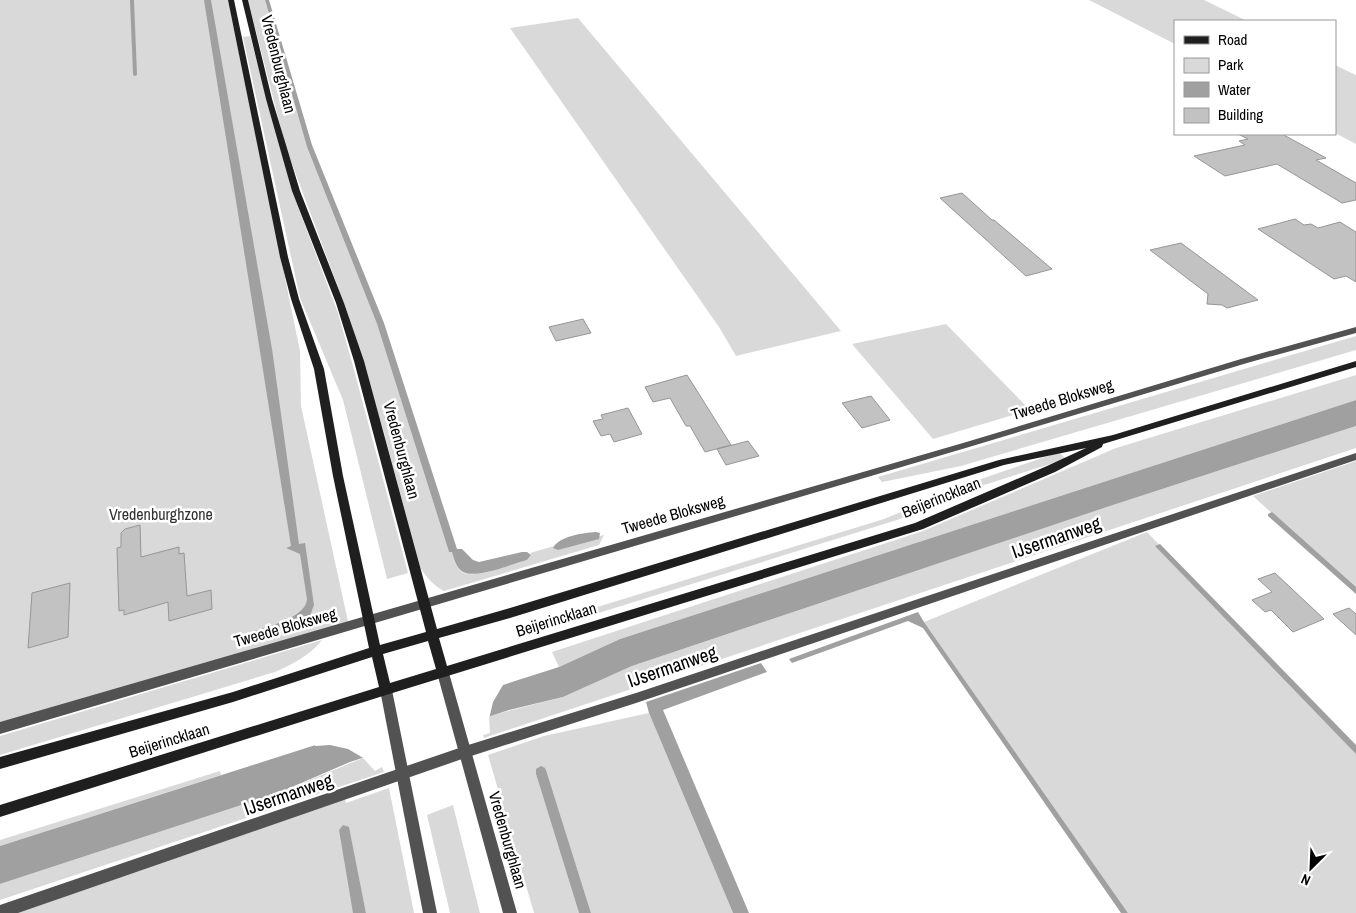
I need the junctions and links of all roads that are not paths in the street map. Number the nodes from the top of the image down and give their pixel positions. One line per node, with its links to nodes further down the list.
1 (232, 0): 8 (main road, Vredenburghlaan)
2 (245, 0): 7 (main road, Vredenburghlaan)
3 (1356, 330): 7 (street, Tweede Bloksweg)
4 (1356, 364): 5 (main road, Beijerincklaan)
5 (1114, 438): 9 (main road, Beijerincklaan); 11 (main road, Beijerincklaan)
6 (1356, 456): 14 (street, IJsermanweg)
7 (425, 603): 8 (street, Tweede Bloksweg); 9 (main road, Vredenburghlaan)
8 (368, 620): 10 (main road, Vredenburghlaan); 13 (street, Tweede Bloksweg)
9 (434, 634): 10 (main road, Beijerincklaan); 11 (main road, Vredenburghlaan)
10 (375, 651): 12 (main road, Vredenburghlaan); 15 (main road, Beijerincklaan)
11 (444, 672): 12 (main road, Beijerincklaan); 14 (street, Vredenburghlaan)
12 (386, 690): 16 (street, Vredenburghlaan); 17 (main road, Beijerincklaan)
13 (0, 728)
14 (465, 752): 16 (street, IJsermanweg); 20 (street, Vredenburghlaan)
15 (0, 763)
16 (404, 774): 18 (street, IJsermanweg); 19 (street, Vredenburghlaan)
17 (0, 812)
18 (0, 912)
19 (430, 913)
20 (510, 913)

